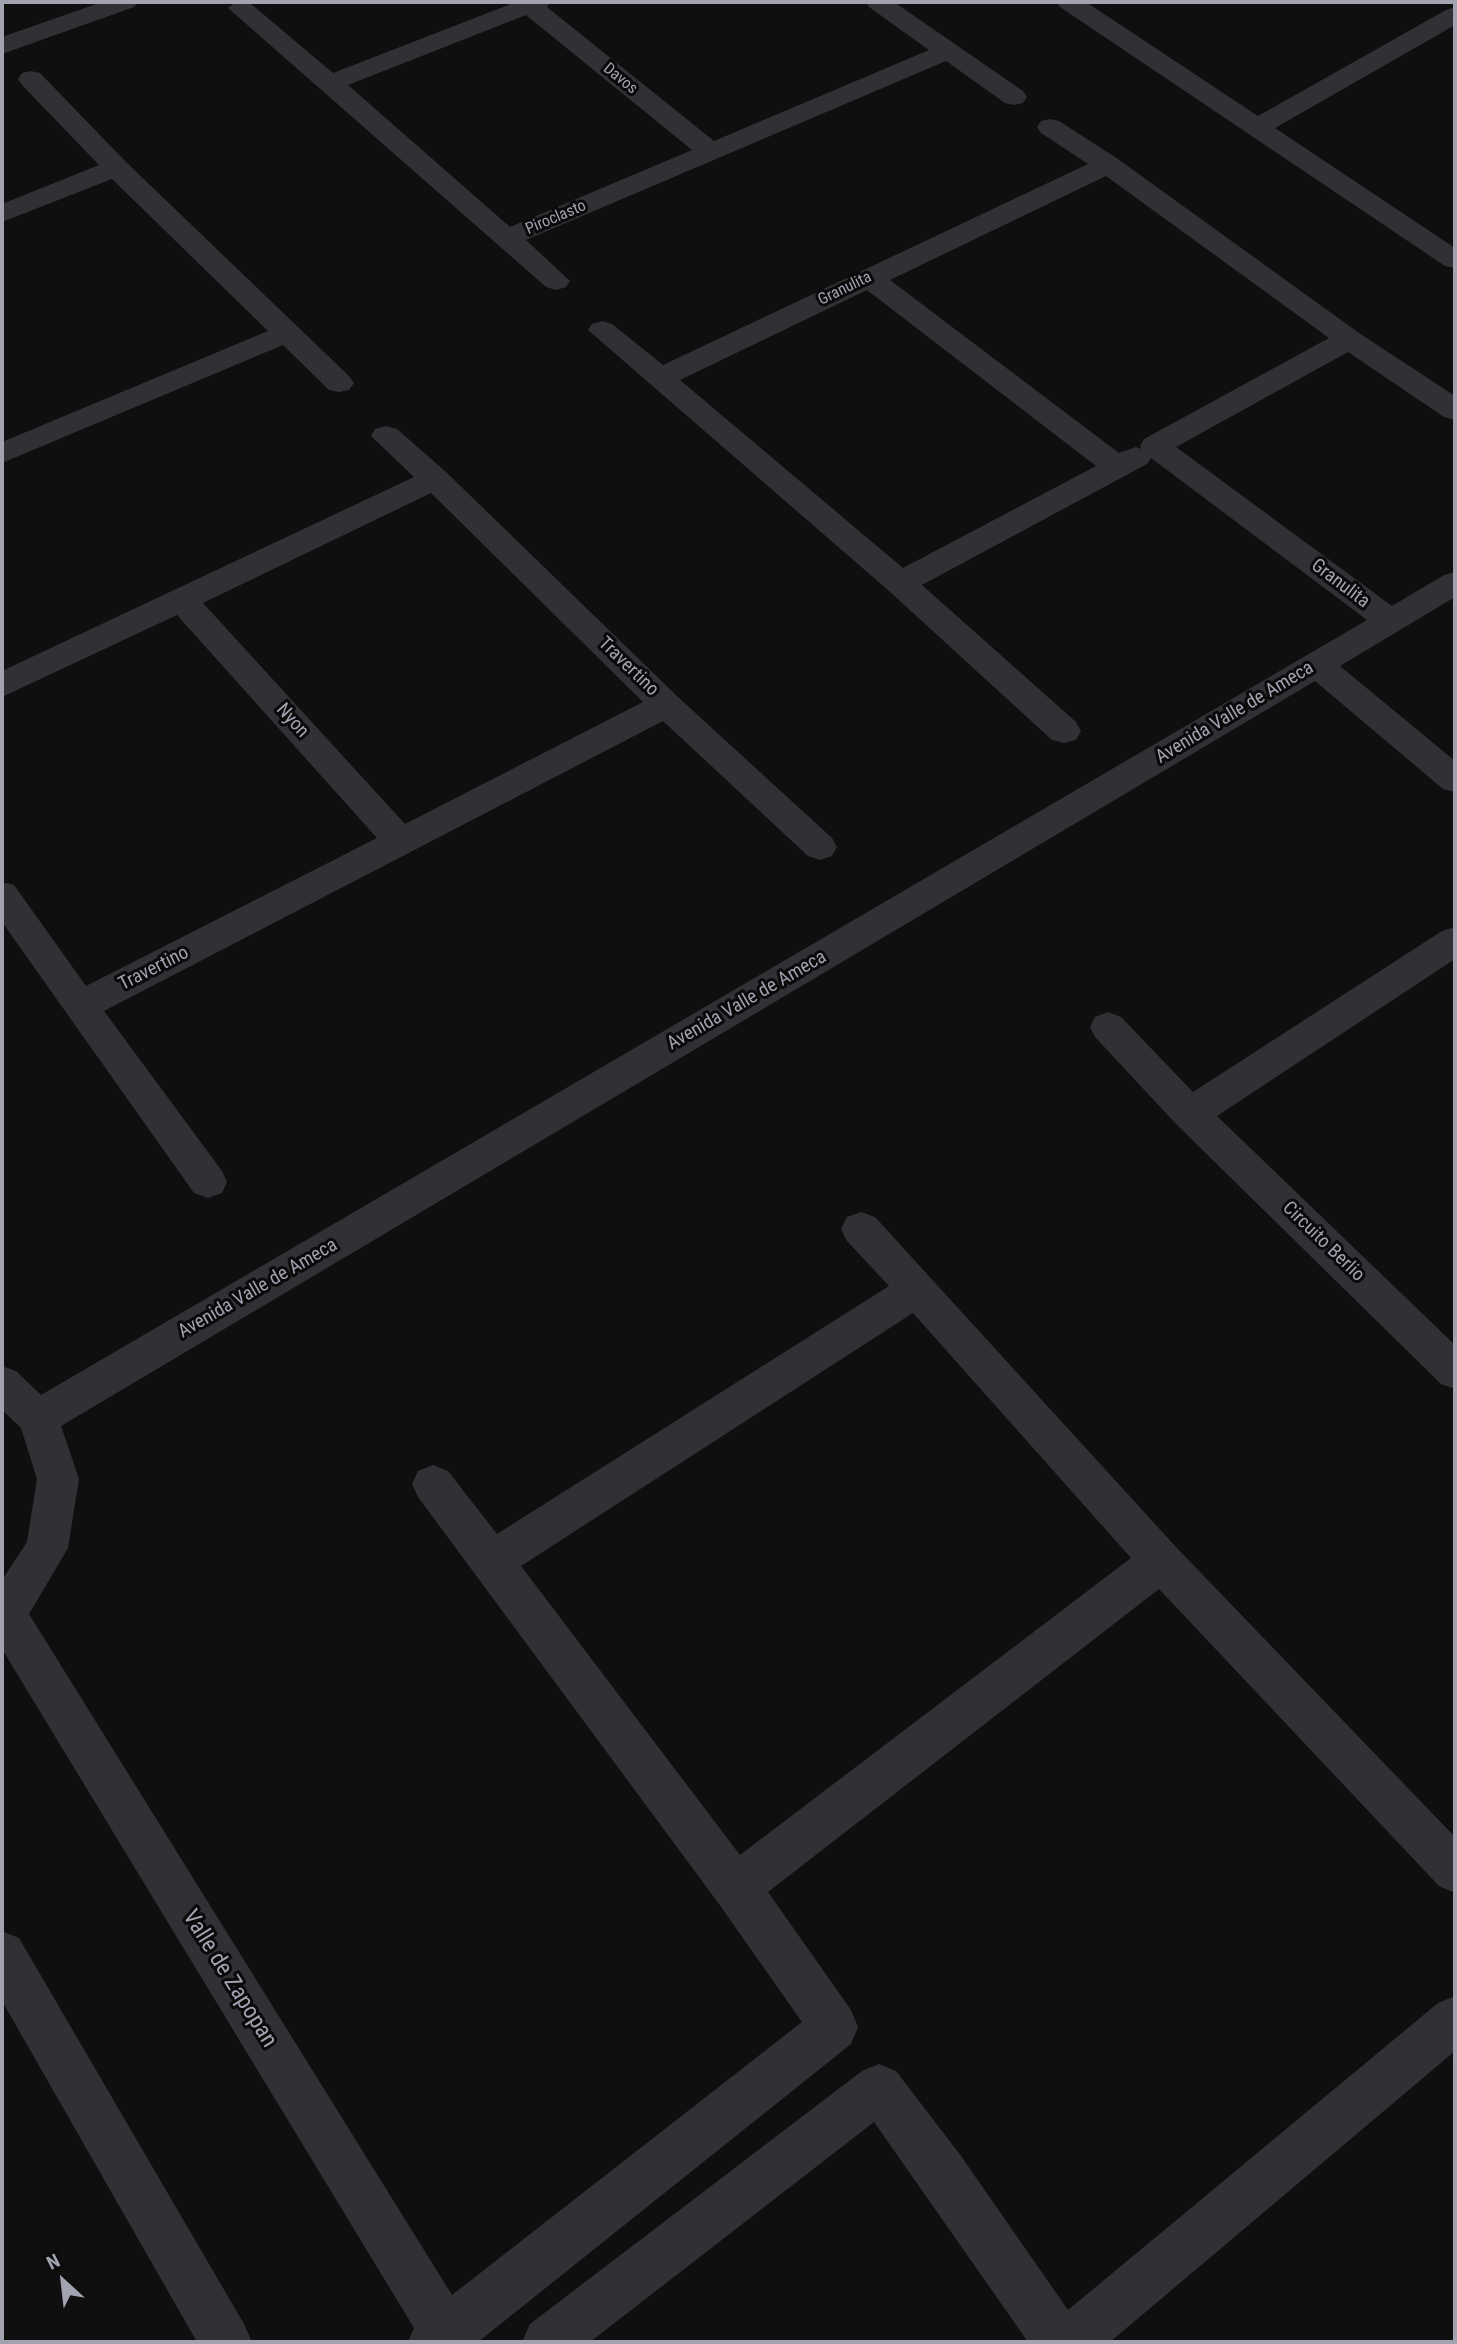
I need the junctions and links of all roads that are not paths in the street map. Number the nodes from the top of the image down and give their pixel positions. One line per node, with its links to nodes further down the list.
1 (125, 2): 7 (street)
2 (878, 2): 8 (street)
3 (1069, 2): 13 (street)
4 (533, 4): 10 (street); 14 (street, Davos)
5 (241, 8): 10 (street, Piroclasto)
6 (1455, 15): 13 (street)
7 (2, 46)
8 (948, 51): 11 (street); 14 (street, Piroclasto)
9 (31, 79): 16 (street)
10 (330, 83): 18 (street, Piroclasto)
11 (1014, 97)
12 (1049, 127): 15 (street)
13 (1258, 127): 19 (street)
14 (710, 152): 18 (street, Piroclasto)
15 (1108, 165): 20 (street, Granulita); 24 (street)
16 (116, 168): 17 (street); 23 (street)
17 (2, 214)
18 (507, 238): 21 (street)
19 (1455, 260)
20 (868, 277): 25 (street, Granulita); 31 (street)
21 (556, 281)
22 (602, 330): 25 (street)
23 (285, 334): 26 (street); 30 (street)
24 (1349, 340): 27 (street); 29 (street)
25 (660, 378): 33 (street)
26 (339, 383)
27 (1455, 410)
28 (386, 436): 32 (street, Travertino)
29 (1155, 446): 31 (street); 36 (street, Granulita)
30 (2, 453)
31 (1117, 467): 33 (street)
32 (435, 479): 35 (street); 39 (street, Travertino)
33 (900, 583): 40 (street)
34 (1455, 583): 36 (street, Avenida Valle de Ameca)
35 (183, 600): 38 (street); 42 (street, Nyon)
36 (1391, 621): 37 (street, Avenida Valle de Ameca)
37 (1317, 665): 41 (street); 54 (street, Avenida Valle de Ameca)
38 (2, 685)
39 (666, 705): 42 (street, Travertino); 43 (street)
40 (1064, 731)
41 (1455, 780)
42 (401, 842): 46 (street, Travertino)
43 (820, 847)
44 (5, 905): 46 (street)
45 (1450, 953): 48 (street)
46 (80, 1006): 49 (street)
47 (1108, 1027): 48 (street, Circuito Berlio)
48 (1190, 1114): 52 (street, Circuito Berlio)
49 (208, 1182)
50 (861, 1229): 51 (street)
51 (917, 1289): 56 (street); 57 (street)
52 (1455, 1371)
53 (2, 1384): 54 (street)
54 (38, 1418): 58 (street)
55 (433, 1484): 56 (street)
56 (492, 1561): 60 (street)
57 (1161, 1561): 59 (street); 60 (street)
58 (4, 1616): 63 (street, Valle de Zapopan)
59 (1455, 1870)
60 (736, 1887): 63 (street)
61 (2, 1955): 64 (street)
62 (1455, 2020): 67 (street)
63 (444, 2339)
64 (226, 2342)
65 (548, 2342): 66 (street)
66 (1059, 2342)
67 (1070, 2342)

